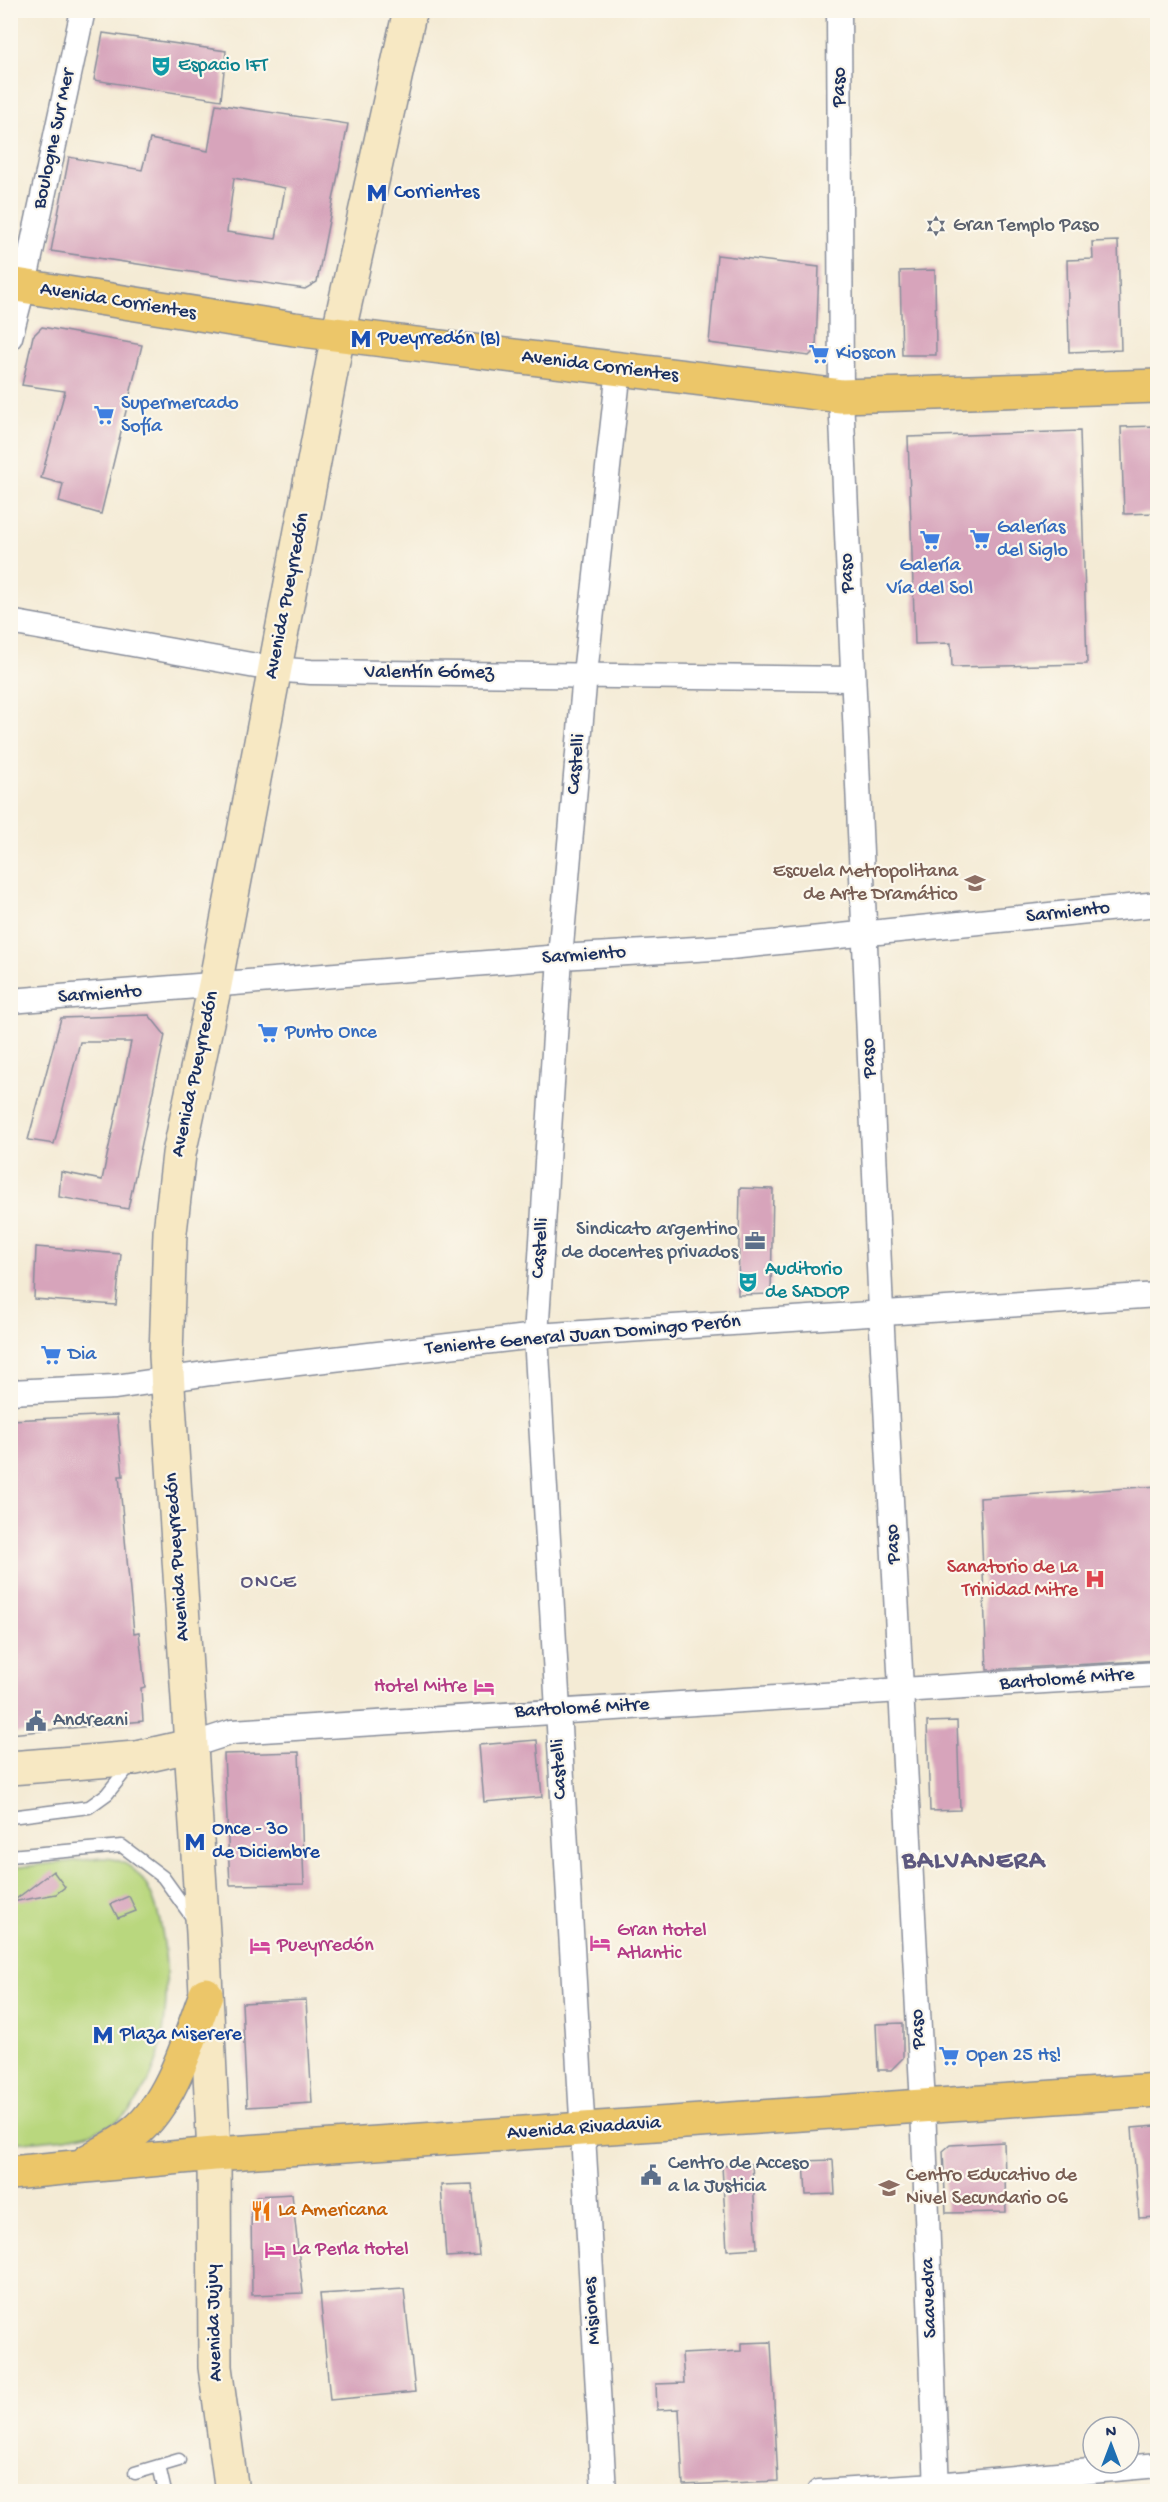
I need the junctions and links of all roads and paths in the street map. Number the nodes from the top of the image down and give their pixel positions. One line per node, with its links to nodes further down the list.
1 (82, 10): 4 (street, Boulogne Sur Mer)
2 (410, 10): 5 (main road, Avenida Pueyrredón)
3 (839, 10): 9 (street, Paso)
4 (17, 285): 5 (main road, Avenida Corrientes); 6 (street, Boulogne Sur Mer)
5 (338, 335): 7 (main road, Avenida Corrientes); 11 (main road, Avenida Pueyrredón)
6 (10, 337)
7 (619, 369): 9 (main road, Avenida Corrientes); 12 (street, Castelli)
8 (1158, 386): 9 (main road, Avenida Corrientes)
9 (841, 396): 13 (street, Paso)
10 (10, 622): 11 (street, Valentín Gómez)
11 (273, 669): 12 (street, Valentín Gómez); 17 (main road, Avenida Pueyrredón)
12 (585, 674): 13 (street, Valentín Gómez); 16 (street, Castelli)
13 (852, 679): 15 (street, Paso)
14 (1158, 904): 15 (street, Sarmiento)
15 (864, 934): 16 (street, Sarmiento); 20 (street, Paso)
16 (560, 957): 17 (street, Sarmiento); 21 (street, Castelli)
17 (215, 985): 18 (street, Sarmiento); 22 (main road, Avenida Pueyrredón)
18 (10, 1001)
19 (1158, 1294): 20 (street, Teniente General Juan Domingo Perón)
20 (881, 1311): 21 (street, Teniente General Juan Domingo Perón); 25 (street, Paso)
21 (536, 1336): 22 (street, Teniente General Juan Domingo Perón); 26 (street, Castelli)
22 (167, 1378): 23 (street, Teniente General Juan Domingo Perón); 27 (main road, Avenida Pueyrredón)
23 (10, 1392)
24 (1158, 1674): 25 (street, Bartolomé Mitre)
25 (902, 1690): 26 (street, Bartolomé Mitre); 35 (street, Paso)
26 (556, 1711): 27 (street, Bartolomé Mitre); 36 (street, Castelli)
27 (189, 1746): 28 (main road, Bartolomé Mitre); 32 (main road, Avenida Pueyrredón)
28 (136, 1758): 29 (main road, Bartolomé Mitre); 30 (lane)
29 (10, 1768)
30 (10, 1817)
31 (10, 1856): 32 (lane)
32 (203, 1933): 33 (main road, Avenida Pueyrredón)
33 (206, 1994): 37 (main road, Avenida Pueyrredón); 38 (main road)
34 (1158, 2090): 35 (main road, Avenida Rivadavia)
35 (923, 2105): 36 (main road, Avenida Rivadavia); 44 (street, Saavedra)
36 (581, 2130): 37 (main road, Avenida Rivadavia); 47 (street, Misiones)
37 (214, 2154): 38 (main road, Avenida Rivadavia); 46 (main road, Avenida Jujuy)
38 (78, 2166): 39 (main road, Avenida Rivadavia)
39 (10, 2173)
40 (178, 2460): 41 (lane)
41 (159, 2466): 43 (lane); 45 (lane)
42 (1158, 2466): 44 (street)
43 (135, 2473)
44 (937, 2488): 48 (street)
45 (165, 2492)
46 (232, 2492)
47 (604, 2492)
48 (819, 2492)

